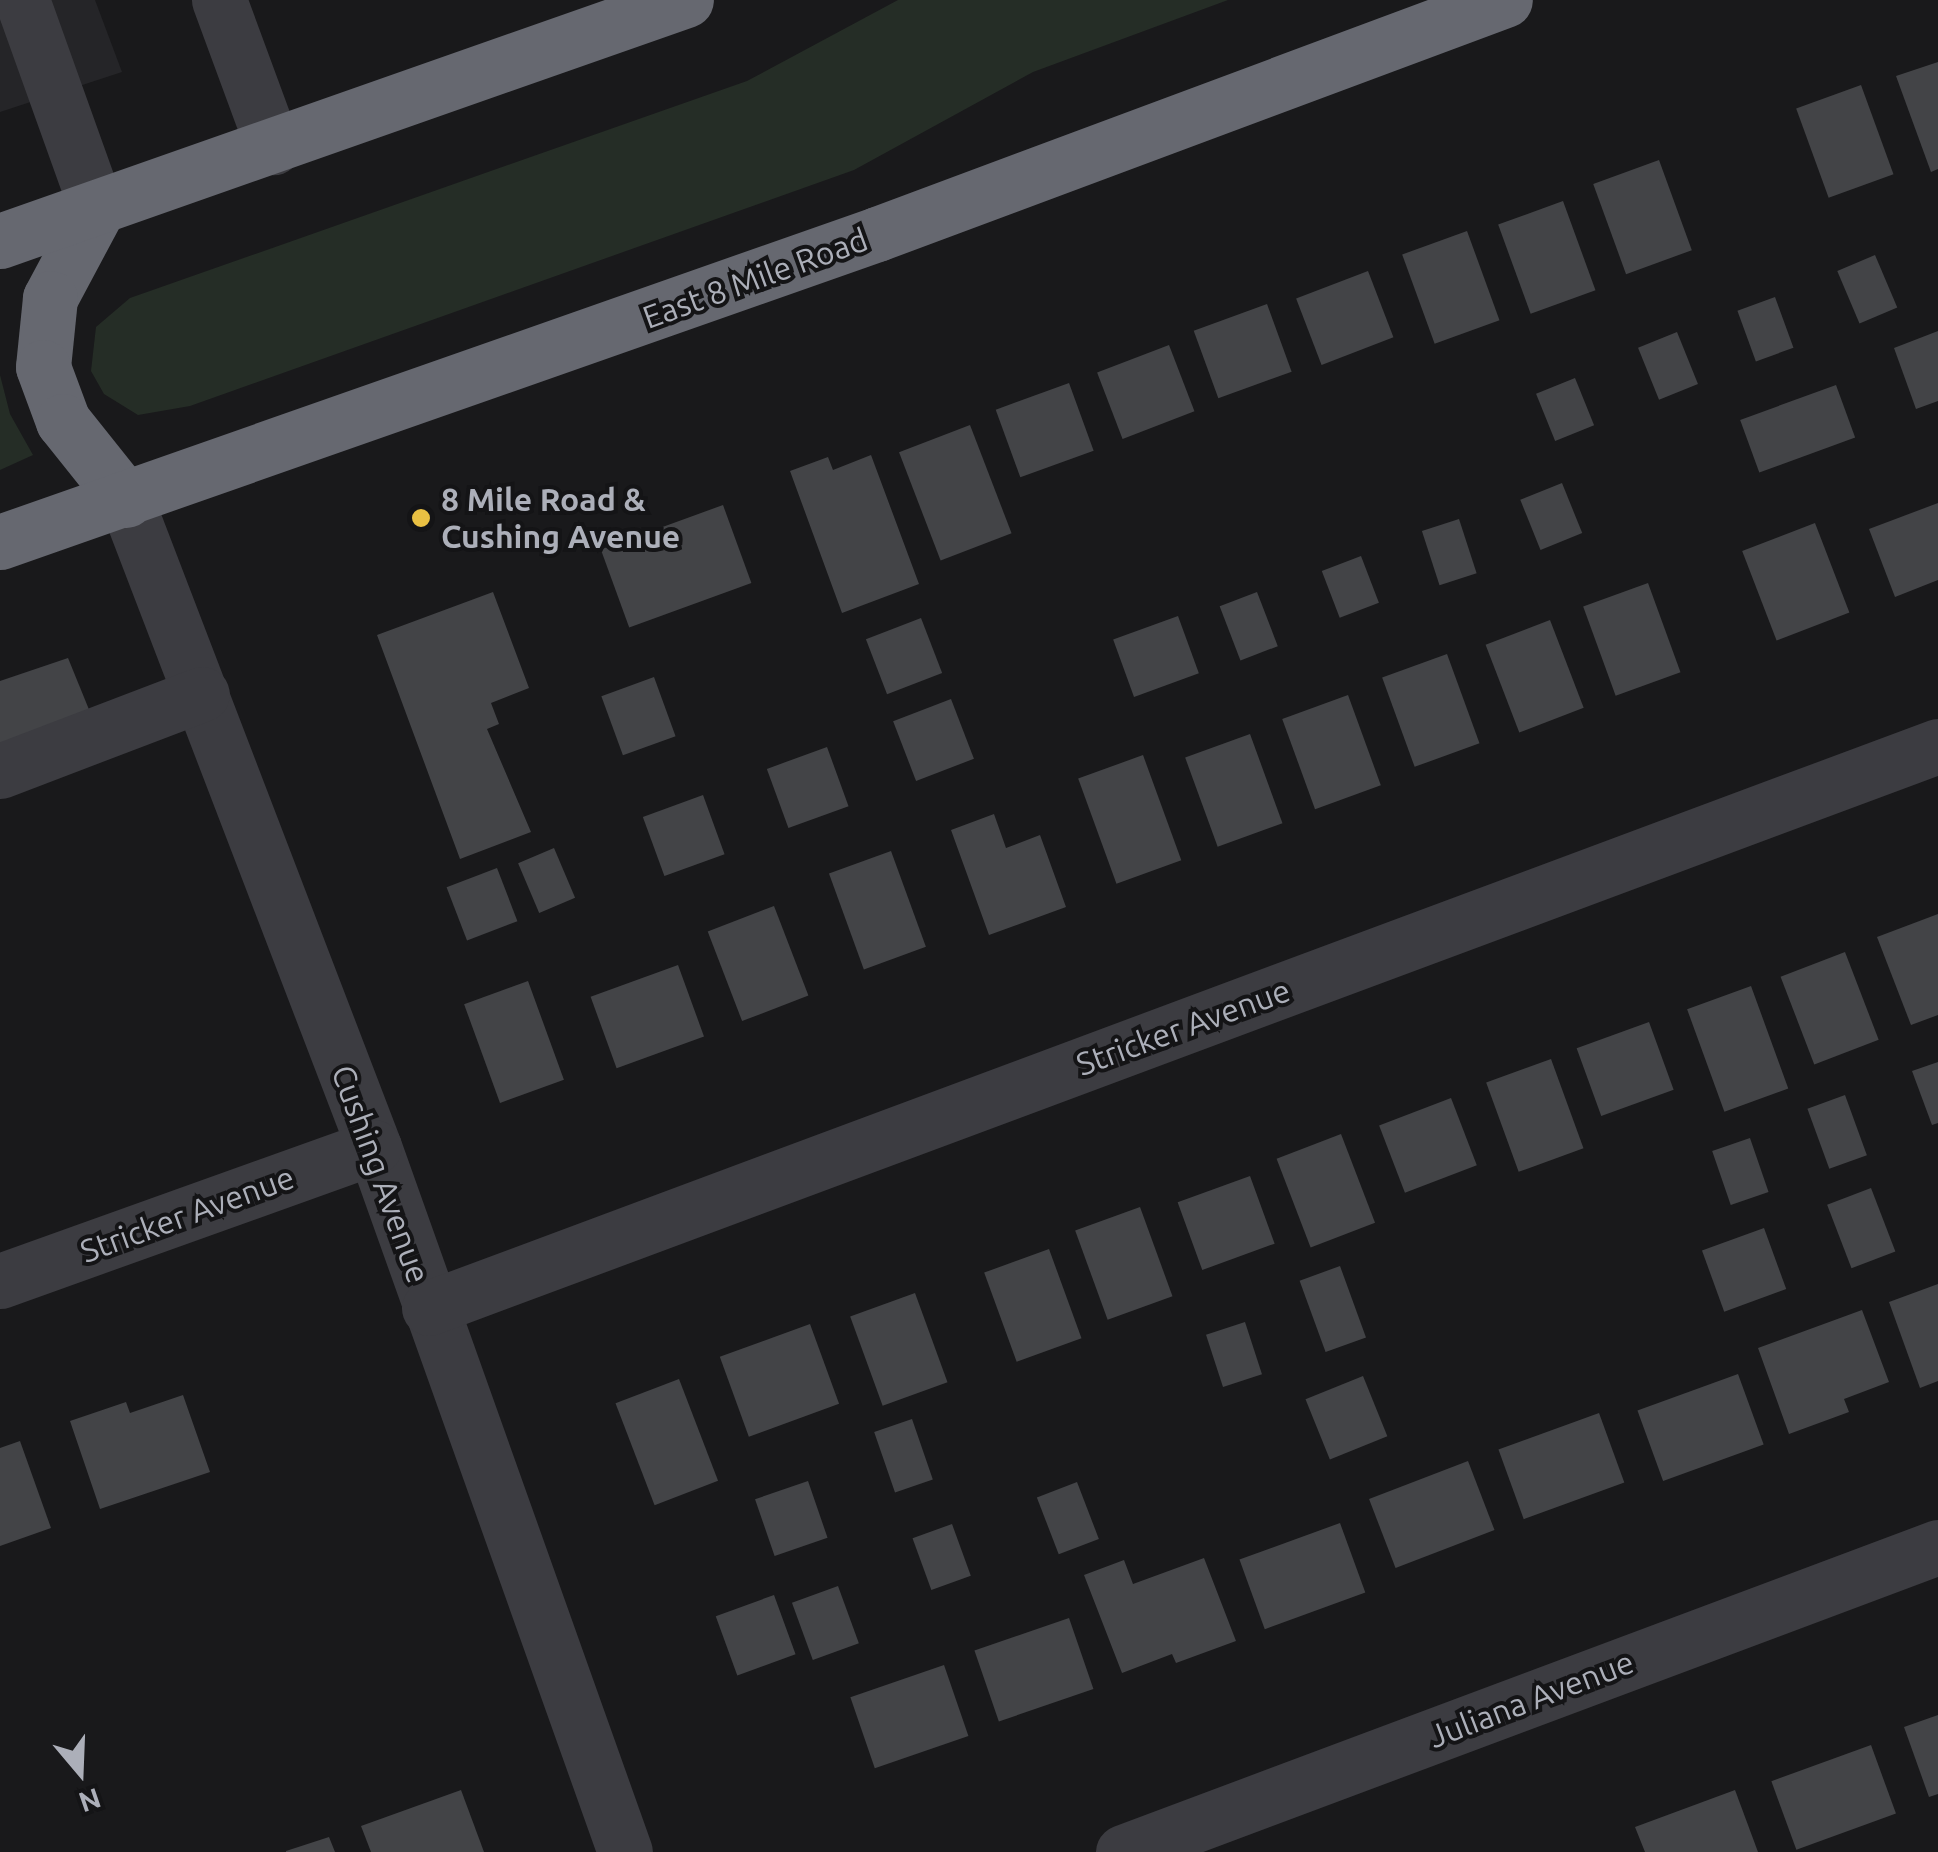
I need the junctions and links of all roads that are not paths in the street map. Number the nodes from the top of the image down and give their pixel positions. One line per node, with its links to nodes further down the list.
1 (218, 0): 5 (street)
2 (686, 0): 5 (highway)
3 (1504, 0): 8 (highway, East 8 Mile Road)
4 (19, 26): 6 (street)
5 (273, 147): 6 (highway)
6 (96, 210): 7 (highway); 8 (highway)
7 (0, 241)
8 (126, 500): 9 (highway, East 8 Mile Road); 10 (street, Cushing Avenue)
9 (0, 542)
10 (202, 694): 12 (street); 13 (street, Cushing Avenue)
11 (1938, 746): 15 (street, Stricker Avenue)
12 (0, 771)
13 (374, 1147): 14 (street, Stricker Avenue); 15 (street, Cushing Avenue)
14 (0, 1281)
15 (429, 1308): 17 (street, Cushing Avenue)
16 (1938, 1547): 18 (street, Juliana Avenue)
17 (625, 1852)
18 (1123, 1852)

